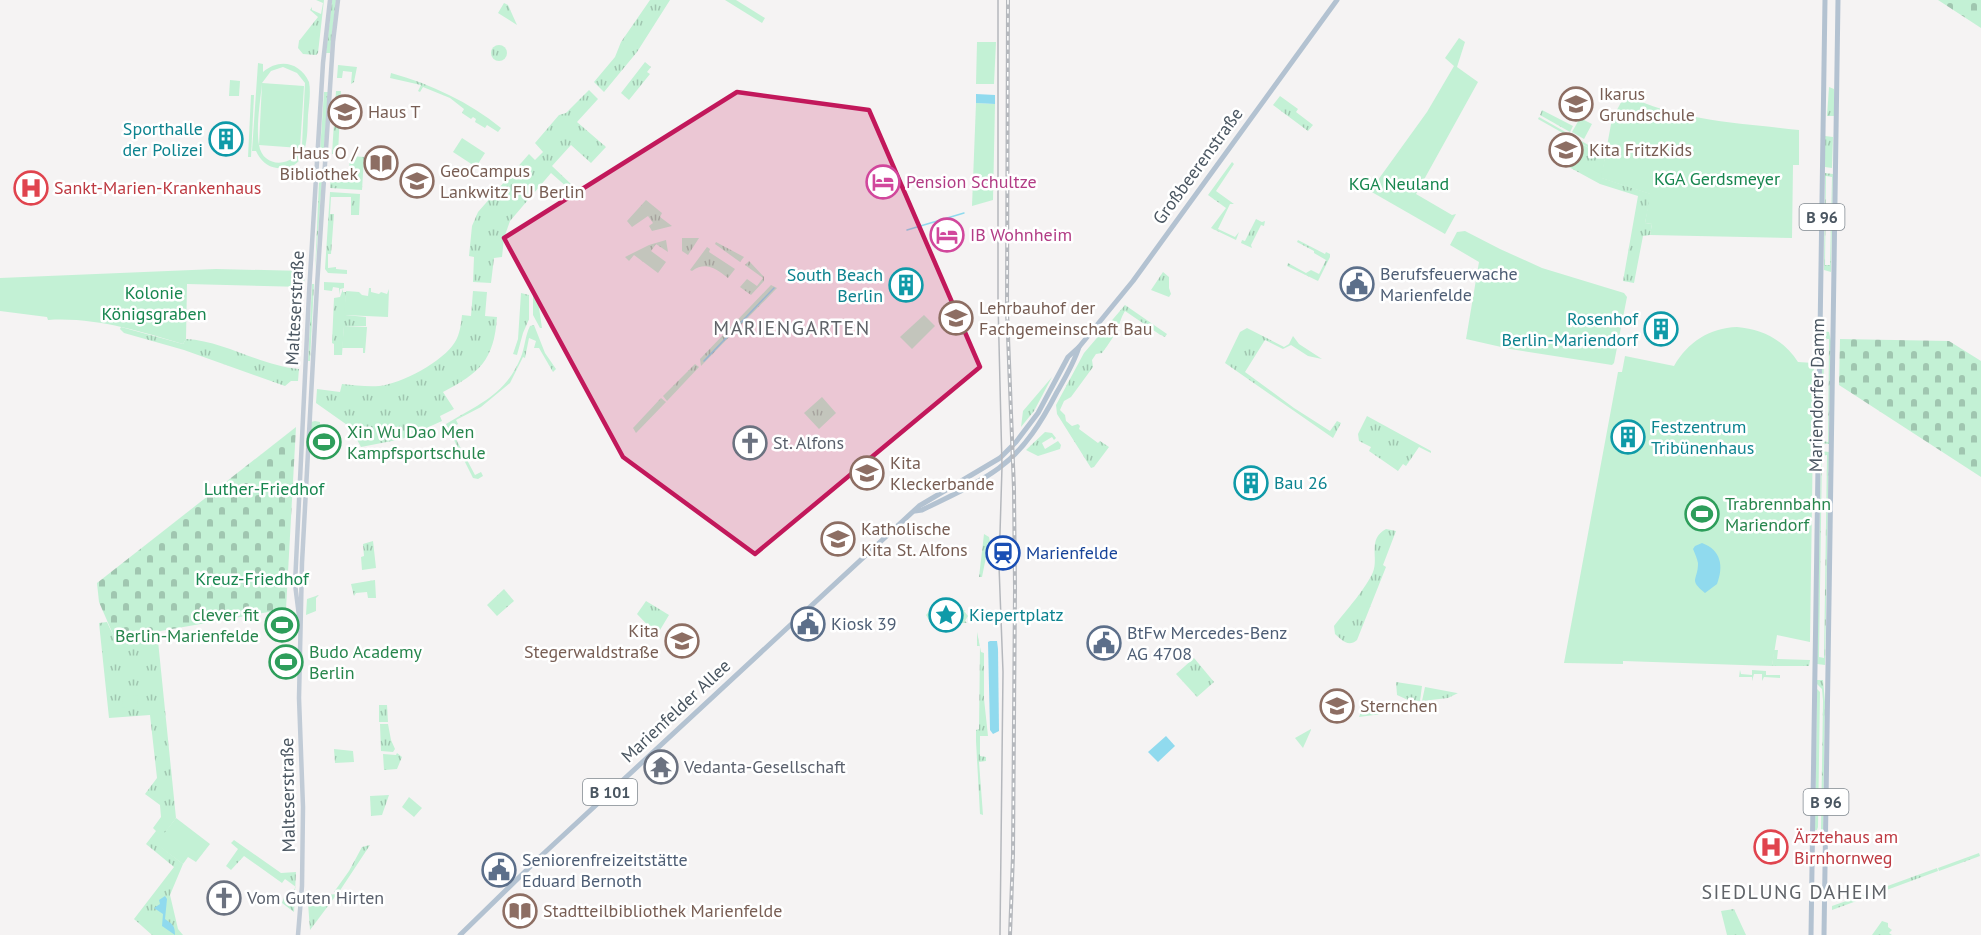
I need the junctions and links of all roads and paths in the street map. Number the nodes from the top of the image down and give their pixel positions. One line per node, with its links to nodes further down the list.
1 (330, 0): 6 (main road, Malteserstraße)
2 (338, 0): 7 (main road, Malteserstraße)
3 (1337, 0): 12 (main road, Großbeerenstraße / B 101)
4 (1825, 0): 19 (main road, Mariendorfer Damm / B 96)
5 (1838, 0): 20 (main road, Mariendorfer Damm / B 96)
6 (322, 88): 7 (main road); 8 (main road, Malteserstraße)
7 (330, 88): 9 (main road, Malteserstraße)
8 (318, 154): 9 (main road); 10 (main road, Malteserstraße)
9 (326, 155): 11 (main road, Malteserstraße)
10 (316, 177): 11 (main road); 15 (main road, Malteserstraße)
11 (325, 178): 15 (main road, Malteserstraße)
12 (1079, 347): 13 (main road, Großbeerenstraße / B 101); 14 (main road, Großbeerenstraße / B 101)
13 (1019, 438): 16 (main road, Marienfelder Allee / B 101)
14 (1023, 445): 16 (main road, Marienfelder Allee / B 101)
15 (304, 471): 17 (main road, Malteserstraße)
16 (915, 511): 18 (main road, Marienfelder Allee / B 101)
17 (298, 935)
18 (460, 935)
19 (1811, 935)
20 (1824, 935)

